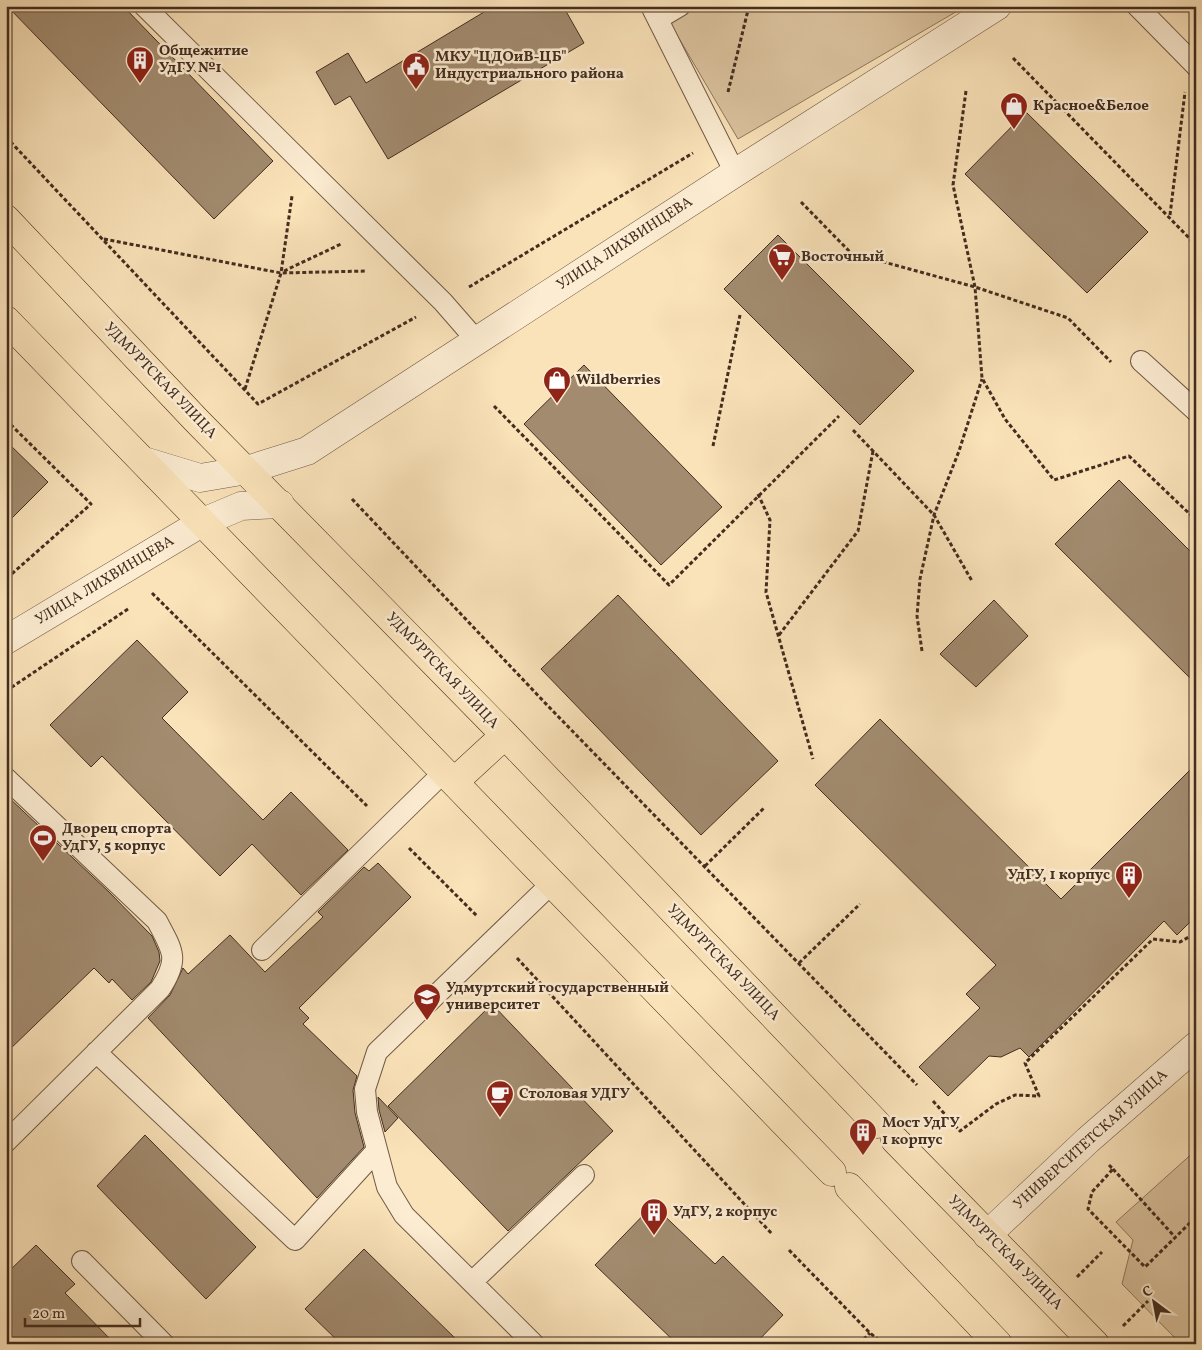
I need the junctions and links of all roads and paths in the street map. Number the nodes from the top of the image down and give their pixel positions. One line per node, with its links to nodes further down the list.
1 (144, 6): 12 (lane)
2 (680, 6): 6 (lane)
3 (749, 6): 11 (path)
4 (997, 6): 13 (street, УЛИЦА ЛИХВИНЦЕВА)
5 (1137, 6): 8 (lane)
6 (654, 13): 11 (lane)
7 (1013, 58): 15 (path)
8 (1192, 62): 15 (path)
9 (966, 91): 22 (path)
10 (6, 137): 18 (path)
11 (719, 138): 13 (lane); 23 (path)
12 (298, 157): 17 (lane); 21 (path)
13 (734, 173): 26 (street, УЛИЦА ЛИХВИНЦЕВА)
14 (801, 202): 22 (path)
15 (1170, 216): 19 (path)
16 (6, 219): 39 (main road, УДМУРТСКАЯ УЛИЦА)
17 (371, 230): 20 (lane); 21 (path)
18 (103, 239): 21 (path); 30 (path)
19 (1196, 245)
20 (410, 270): 21 (path); 23 (lane)
21 (281, 273): 30 (path)
22 (975, 287): 28 (path); 29 (path)
23 (443, 302): 26 (lane); 30 (path)
24 (740, 314): 36 (path)
25 (6, 320): 38 (main road)
26 (478, 341): 39 (street, УЛИЦА ЛИХВИНЦЕВА)
27 (1141, 362): 32 (lane)
28 (1113, 364)
29 (982, 378): 43 (path); 44 (path)
30 (244, 390)
31 (494, 406): 40 (path)
32 (1196, 411)
33 (839, 416): 40 (path)
34 (6, 420): 46 (path)
35 (853, 430): 37 (path)
36 (713, 446)
37 (873, 451): 43 (path); 50 (path)
38 (144, 461): 39 (street, УЛИЦА ЛИХВИНЦЕВА); 45 (main road)
39 (247, 470): 42 (main road, УДМУРТСКАЯ УЛИЦА)
40 (758, 494): 50 (path)
41 (352, 499): 60 (path)
42 (280, 504): 45 (street, УЛИЦА ЛИХВИНЦЕВА); 54 (main road, УДМУРТСКАЯ УЛИЦА)
43 (934, 515): 47 (path); 52 (path)
44 (1196, 520)
45 (203, 522): 51 (street, УЛИЦА ЛИХВИНЦЕВА); 56 (main road)
46 (6, 579)
47 (972, 581)
48 (145, 598): 59 (path)
49 (136, 604): 53 (path)
50 (778, 635): 55 (path)
51 (6, 640)
52 (922, 651)
53 (6, 691)
54 (505, 735): 56 (main road); 78 (main road, УДМУРТСКАЯ УЛИЦА)
55 (813, 759)
56 (449, 777): 59 (lane); 61 (main road)
57 (6, 778): 68 (lane)
58 (765, 807): 60 (path)
59 (388, 827): 64 (path); 65 (lane)
60 (705, 866): 66 (path)
61 (551, 884): 64 (lane); 92 (main road)
62 (860, 904): 66 (path)
63 (1196, 933): 70 (path)
64 (496, 935): 72 (lane); 77 (path)
65 (262, 950)
66 (799, 962): 69 (path)
67 (1196, 1046): 78 (street, УНИВЕРСИТЕТСКАЯ УЛИЦА)
68 (96, 1052): 71 (lane); 72 (lane)
69 (917, 1085)
70 (933, 1101)
71 (6, 1142)
72 (377, 1150): 83 (lane)
73 (1106, 1160): 74 (path)
74 (1113, 1169): 79 (path); 79 (path)
75 (584, 1175): 83 (lane)
76 (1196, 1217): 79 (path)
77 (772, 1234)
78 (987, 1234): 93 (main road, УДМУРТСКАЯ УЛИЦА)
79 (1175, 1238)
80 (789, 1250): 87 (path)
81 (1102, 1252): 84 (path)
82 (82, 1261): 88 (lane)
83 (472, 1282): 89 (lane)
84 (1082, 1283)
85 (1148, 1301): 86 (path)
86 (1123, 1326)
87 (870, 1333): 90 (path); 91 (path)
88 (164, 1344)
89 (534, 1344)
90 (859, 1344)
91 (884, 1344)
92 (998, 1344)
93 (1095, 1344)

